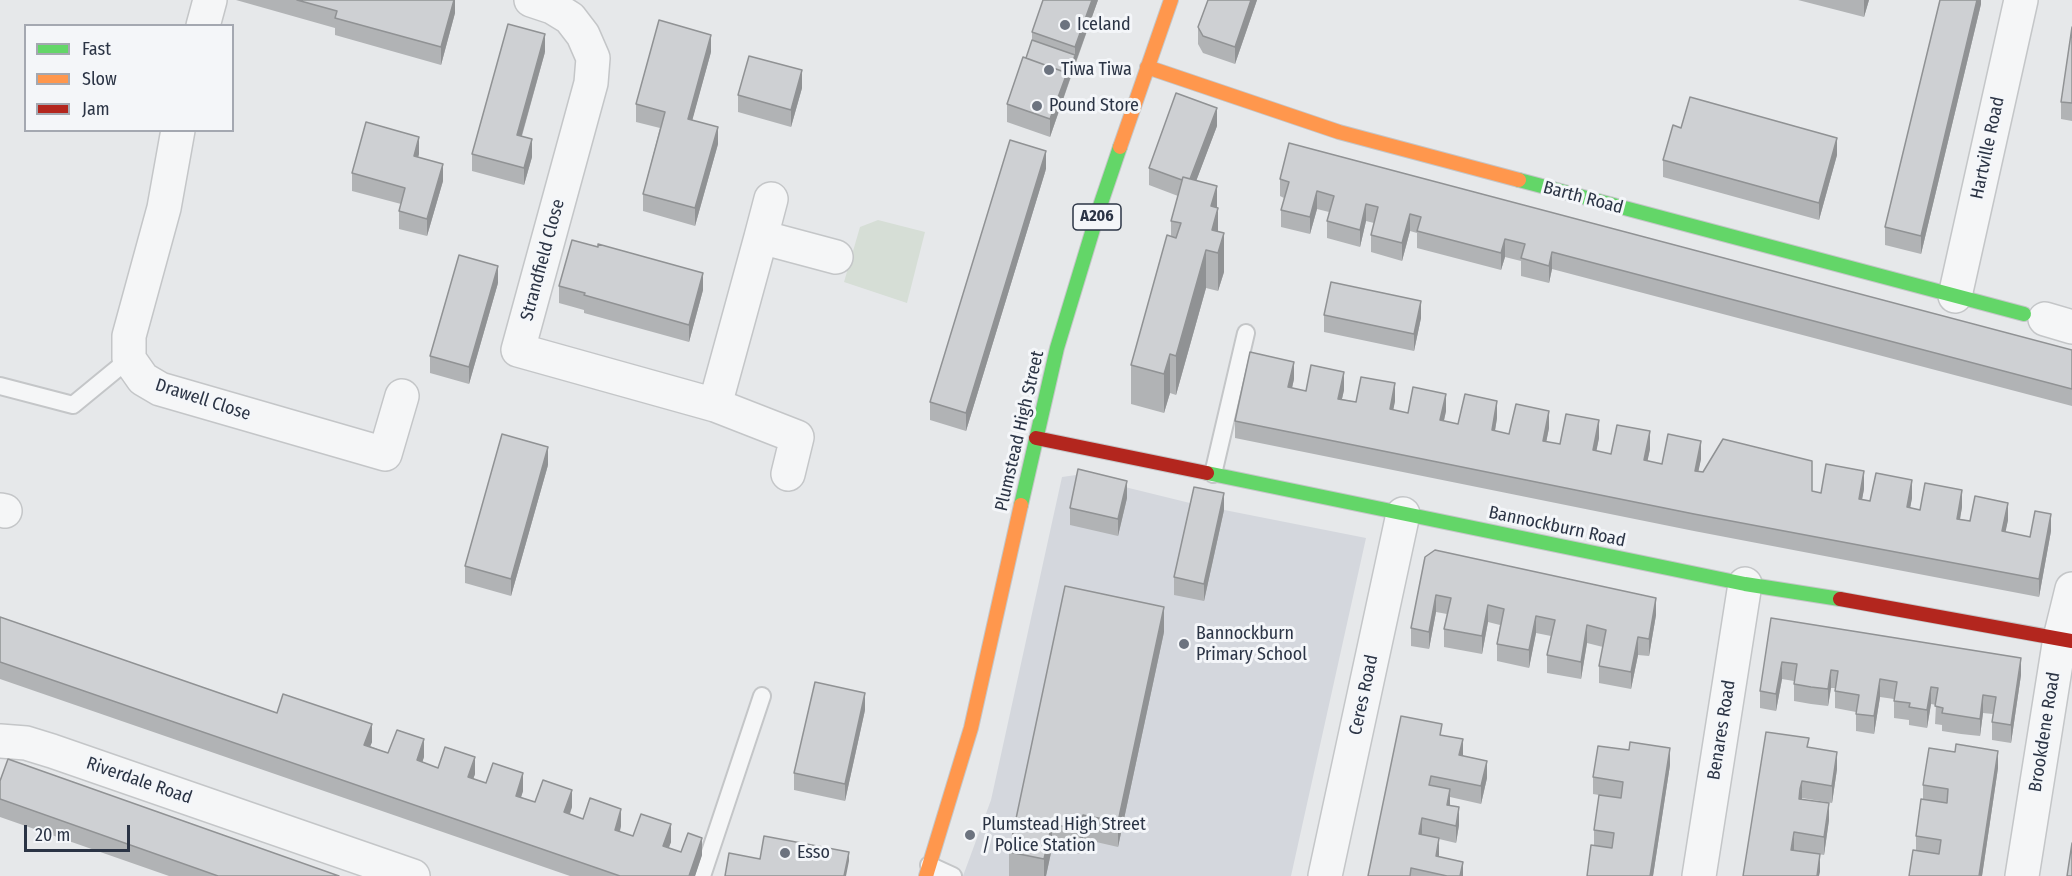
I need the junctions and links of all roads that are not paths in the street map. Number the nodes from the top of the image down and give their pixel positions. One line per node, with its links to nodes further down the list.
1 (210, 0): 5 (street)
2 (531, 0): 17 (street, Strandfield Close)
3 (1171, 0): 6 (street, Plumstead High Street / A206)
4 (2021, 0): 11 (street, Hartville Road)
5 (203, 24)
6 (1147, 68): 11 (street, Barth Road); 18 (street, Plumstead High Street / A206)
7 (178, 132): 14 (street)
8 (771, 199): 9 (street)
9 (761, 237): 10 (street); 17 (street)
10 (836, 257)
11 (1955, 296): 12 (street, Barth Road)
12 (2047, 320)
13 (1246, 333): 20 (lane)
14 (129, 359): 15 (lane); 16 (street, Drawell Close)
15 (0, 386)
16 (402, 396)
17 (715, 405): 19 (street, Strandfield Close)
18 (1036, 438): 20 (street, Bannockburn Road); 27 (street, Plumstead High Street / A206)
19 (788, 474)
20 (1213, 474): 21 (street, Bannockburn Road)
21 (1403, 514): 22 (street, Bannockburn Road); 31 (street, Ceres Road)
22 (1744, 584): 24 (street, Bannockburn Road); 32 (street, Benares Road)
23 (2072, 589): 24 (street, Brookdene Road)
24 (2066, 640): 33 (street, Brookdene Road)
25 (762, 696): 29 (lane)
26 (0, 741): 28 (street, Riverdale Road)
27 (927, 871): 30 (lane)
28 (413, 876)
29 (702, 876)
30 (953, 876)
31 (1325, 876)
32 (1699, 876)
33 (2022, 876)

